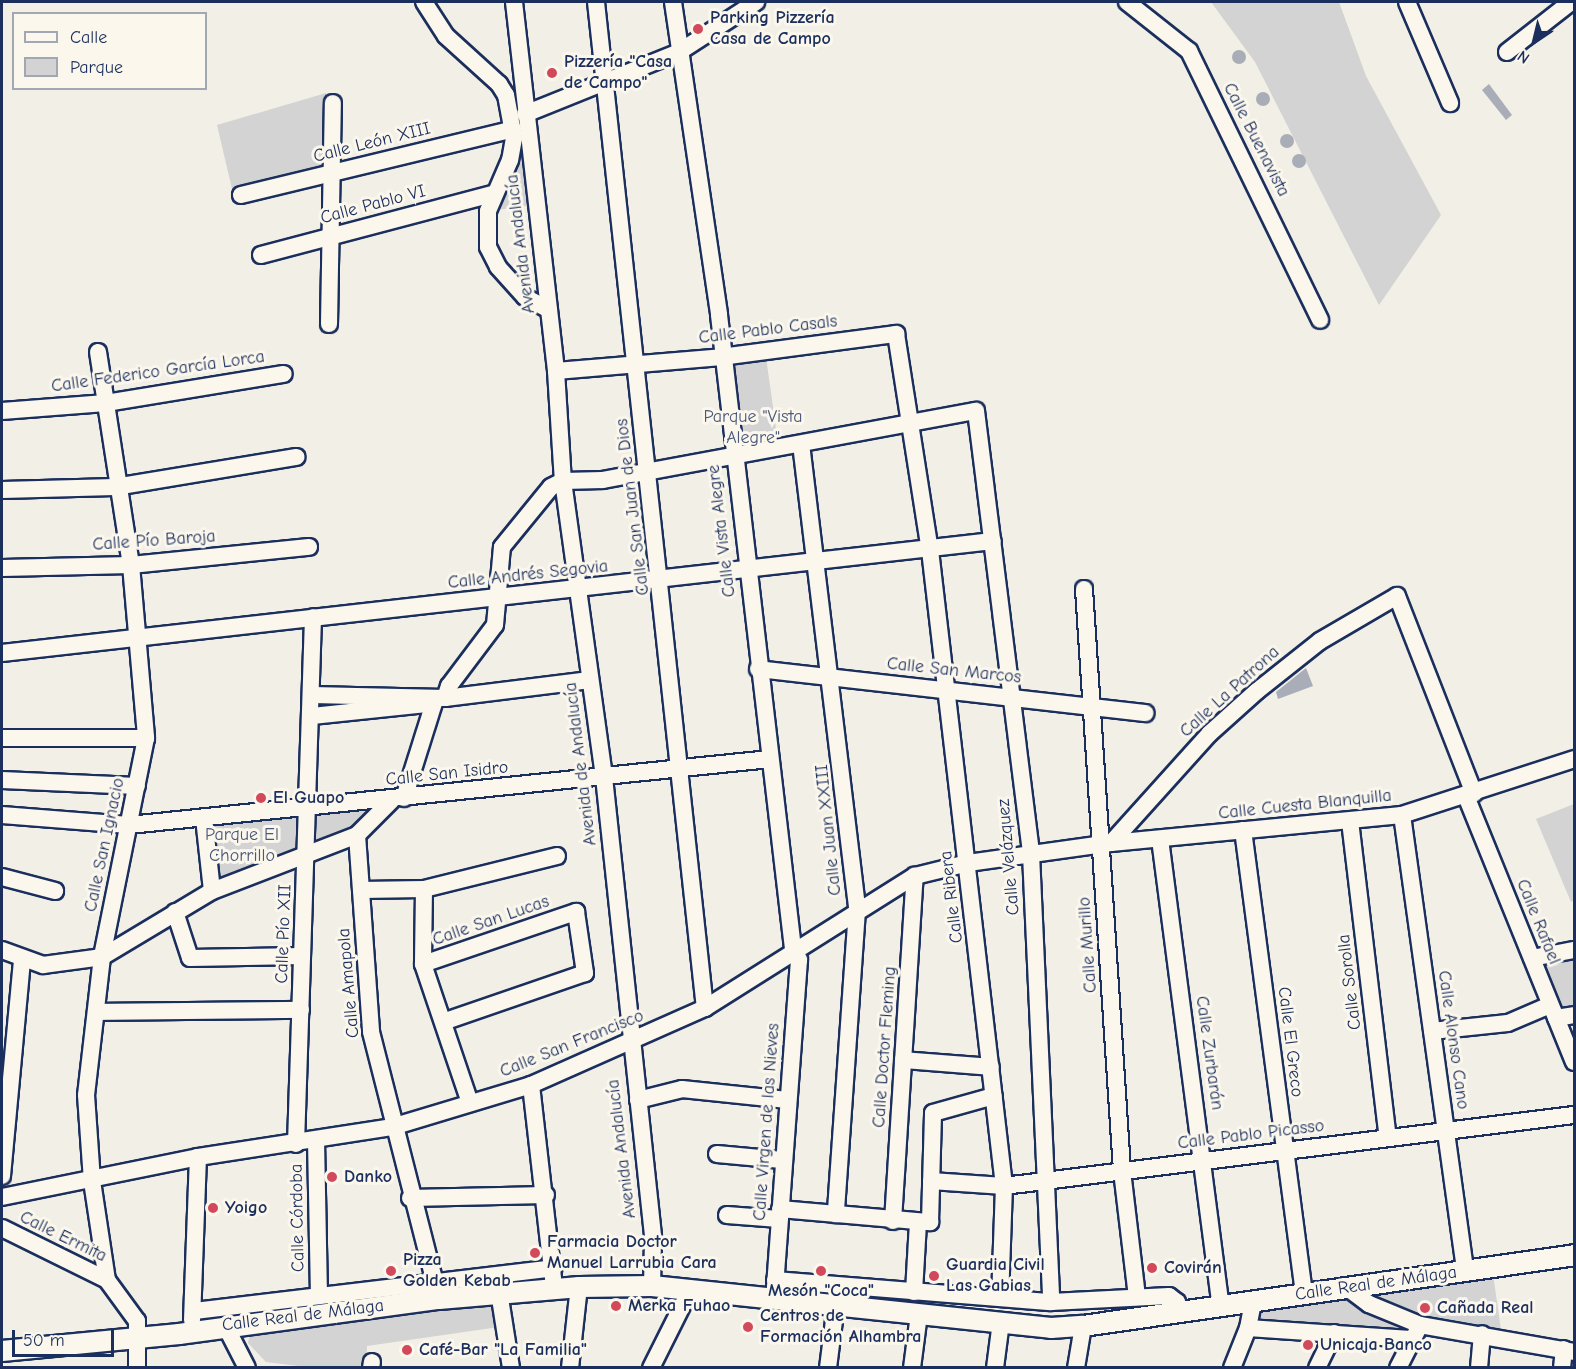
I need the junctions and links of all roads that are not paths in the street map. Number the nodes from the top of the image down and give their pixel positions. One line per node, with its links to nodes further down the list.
1 (424, 2): 15 (street)
2 (514, 2): 14 (street, Avenida Andalucía)
3 (596, 2): 11 (street, Calle San Juan de Dios)
4 (673, 2): 9 (street, Calle Vista Alegre)
5 (756, 2): 9 (street)
6 (1127, 2): 22 (street, Calle Buenavista)
7 (1407, 2): 13 (street)
8 (1571, 2): 10 (street)
9 (679, 52): 11 (street); 25 (street, Calle Vista Alegre)
10 (1507, 52)
11 (605, 81): 14 (street); 26 (street, Calle San Juan de Dios)
12 (333, 103): 16 (street)
13 (1450, 103)
14 (525, 114): 21 (street, Avenida Andalucía)
15 (513, 129): 16 (street, Calle León XIII); 17 (street)
16 (332, 173): 18 (street, Calle León XIII); 19 (street)
17 (495, 193): 19 (street, Calle Pablo VI); 21 (street)
18 (241, 195)
19 (330, 237): 20 (street, Calle Pablo VI); 23 (street)
20 (261, 255)
21 (549, 310): 27 (street, Avenida Andalucía)
22 (1320, 320)
23 (328, 324)
24 (98, 352): 29 (street, Calle San Ignacio)
25 (722, 357): 26 (street, Calle Pablo Casals); 31 (street, Calle Pablo Casals); 33 (street, Calle Vista Alegre)
26 (635, 363): 27 (street, Calle Pablo Casals); 35 (street, Calle San Juan de Dios)
27 (556, 371): 36 (street, Avenida Andalucía)
28 (284, 374): 29 (street, Calle Federico García Lorca)
29 (106, 403): 30 (street, Calle Federico García Lorca); 37 (street, Calle San Ignacio)
30 (2, 411)
31 (911, 422): 32 (street); 39 (street, Calle Velázquez); 41 (street, Calle Ribera)
32 (801, 444): 33 (street); 42 (street, Calle Juan XXIII)
33 (732, 456): 35 (street); 45 (street, Calle Vista Alegre)
34 (297, 457): 37 (street)
35 (648, 471): 36 (street); 46 (street, Calle San Juan de Dios)
36 (563, 482): 47 (street, Avenida de Andalucía); 50 (street)
37 (121, 486): 38 (street); 43 (street, Calle San Ignacio)
38 (2, 490)
39 (993, 541): 41 (street, Calle Andrés Segovia); 59 (street, Calle Velázquez)
40 (309, 547): 43 (street, Calle Pío Baroja)
41 (930, 550): 42 (street, Calle Andrés Segovia); 57 (street, Calle Ribera)
42 (817, 562): 45 (street, Calle Andrés Segovia); 55 (street, Calle Juan XXIII)
43 (131, 565): 44 (street, Calle Pío Baroja); 52 (street, Calle San Ignacio)
44 (2, 568)
45 (746, 570): 46 (street, Calle Andrés Segovia); 54 (street, Calle Vista Alegre)
46 (661, 580): 47 (street, Calle Andrés Segovia); 68 (street, Calle San Juan de Dios)
47 (579, 589): 50 (street, Calle Andrés Segovia); 56 (street, Avenida de Andalucía)
48 (1084, 589): 61 (street, Calle Murillo)
49 (1397, 596): 72 (street, Calle Rafael); 83 (street, Calle La Patrona)
50 (498, 597): 51 (street, Calle Andrés Segovia); 60 (street)
51 (313, 617): 52 (street, Calle Andrés Segovia); 58 (street, Calle Pío XII)
52 (138, 636): 53 (street, Calle Andrés Segovia); 65 (street, Calle San Ignacio)
53 (2, 653)
54 (758, 669): 55 (street, Calle San Marcos); 66 (street, Calle Vista Alegre)
55 (831, 677): 57 (street, Calle San Marcos); 94 (street, Calle Juan XXIII)
56 (590, 680): 60 (street); 69 (street, Avenida de Andalucía)
57 (943, 690): 59 (street, Calle San Marcos); 87 (street, Calle Ribera)
58 (312, 695): 60 (street); 63 (street, Calle Pío XII)
59 (1012, 697): 61 (street, Calle San Marcos); 84 (street, Calle Velázquez)
60 (438, 700): 63 (street); 73 (street)
61 (1092, 706): 62 (street, Calle San Marcos); 83 (street, Calle Murillo)
62 (1146, 712)
63 (312, 716): 74 (street, Calle Pío XII)
64 (2, 738): 65 (street)
65 (146, 738): 71 (street, Calle San Ignacio)
66 (770, 759): 68 (street, Calle San Isidro); 96 (street, Calle Vista Alegre)
67 (1573, 763): 72 (street, Calle Cuesta Blanquilla)
68 (682, 769): 69 (street, Calle San Isidro); 104 (street, Calle San Juan de Dios)
69 (603, 777): 73 (street, Calle San Isidro); 111 (street, Avenida de Andalucía)
70 (2, 780): 71 (street)
71 (137, 786): 79 (street, Calle San Ignacio)
72 (1470, 795): 76 (street, Calle Cuesta Blanquilla); 101 (street, Calle Rafael)
73 (398, 799): 74 (street, Calle San Isidro); 81 (street)
74 (308, 809): 77 (street, Calle San Isidro); 85 (street, Calle Pío XII)
75 (2, 815): 79 (street, Calle San Isidro)
76 (1401, 815): 78 (street, Calle Cuesta Blanquilla); 110 (street, Calle Alonso Cano)
77 (204, 818): 79 (street, Calle San Isidro); 93 (street)
78 (1350, 821): 80 (street, Calle Cuesta Blanquilla); 123 (street, Calle Sorolla)
79 (129, 825): 100 (street, Calle San Ignacio)
80 (1243, 830): 82 (street, Calle Cuesta Blanquilla); 126 (street, Calle El Greco)
81 (357, 835): 85 (street); 91 (street, Calle Amapola)
82 (1160, 839): 83 (street, Calle Cuesta Blanquilla); 130 (street, Calle Zurbarán)
83 (1106, 844): 84 (street, Calle Cuesta Blanquilla); 131 (street, Calle Murillo)
84 (1031, 854): 87 (street, Calle San Francisco); 133 (street, Calle Velázquez)
85 (306, 855): 93 (street); 99 (street, Calle Pío XII)
86 (557, 856): 90 (street)
87 (968, 863): 88 (street, Calle San Francisco); 114 (street, Calle Ribera)
88 (915, 876): 94 (street, Calle San Francisco); 112 (street, Calle Doctor Fleming)
89 (2, 877): 92 (street)
90 (424, 889): 91 (street); 103 (street)
91 (361, 890): 121 (street, Calle Amapola)
92 (55, 891)
93 (212, 891): 95 (street)
94 (857, 910): 96 (street, Calle San Francisco); 141 (street, Calle Juan XXIII)
95 (175, 912): 99 (street); 100 (street)
96 (793, 949): 104 (street, Calle San Francisco); 118 (street, Calle Virgen de las Nieves)
97 (2, 950): 102 (street)
98 (1575, 950): 101 (street)
99 (302, 956): 105 (street, Calle Pío XII)
100 (102, 957): 102 (street); 107 (street, Calle San Ignacio)
101 (1532, 958): 106 (street, Calle Rafael)
102 (22, 960): 132 (street)
103 (423, 964): 109 (street); 109 (street, Calle San Lucas)
104 (705, 1008): 111 (street, Calle San Francisco)
105 (301, 1010): 107 (street); 125 (street, Calle Pío XII)
106 (1553, 1011): 108 (street); 110 (street); 113 (street, Calle Rafael)
107 (97, 1012): 134 (street, Calle San Ignacio)
108 (1575, 1015)
109 (443, 1022): 119 (street)
110 (1432, 1031): 122 (street, Calle Alonso Cano)
111 (629, 1043): 115 (street, Calle San Francisco); 117 (street, Avenida Andalucía)
112 (903, 1060): 114 (street); 143 (street, Calle Doctor Fleming)
113 (1575, 1062)
114 (991, 1067): 116 (street, Calle Ribera)
115 (531, 1085): 119 (street, Calle San Francisco); 137 (street)
116 (994, 1096): 135 (street); 136 (street, Calle Ribera)
117 (638, 1100): 118 (street); 151 (street, Avenida Andalucía)
118 (787, 1100): 129 (street, Calle Virgen de las Nieves)
119 (470, 1103): 121 (street, Calle San Francisco)
120 (1575, 1115): 122 (street, Calle Pablo Picasso)
121 (392, 1127): 124 (street, Calle San Francisco); 139 (street, Calle Amapola)
122 (1446, 1131): 123 (street, Calle Pablo Picasso); 148 (street, Calle Alonso Cano)
123 (1388, 1138): 126 (street, Calle Pablo Picasso)
124 (316, 1140): 125 (street, Calle San Francisco); 159 (street, Calle Córdoba)
125 (296, 1144): 128 (street, Calle San Francisco)
126 (1285, 1151): 130 (street, Calle Pablo Picasso); 160 (street, Calle El Greco)
127 (717, 1154): 129 (street)
128 (198, 1157): 134 (street, Calle San Francisco); 167 (street)
129 (782, 1160): 140 (street, Calle Virgen de las Nieves)
130 (1204, 1161): 131 (street, Calle Pablo Picasso); 166 (street, Calle Zurbarán)
131 (1122, 1171): 133 (street, Calle Pablo Picasso); 161 (street, Calle Murillo)
132 (2, 1176)
133 (1046, 1180): 136 (street, Calle Pablo Picasso); 163 (street, Calle Velázquez)
134 (92, 1181): 138 (street, Calle San Francisco); 149 (street, Calle San Ignacio)
135 (931, 1181): 136 (street, Calle Pablo Picasso); 144 (street)
136 (1004, 1186): 162 (street, Calle Ribera)
137 (546, 1195): 139 (street); 147 (street)
138 (2, 1197)
139 (410, 1198): 150 (street, Calle Amapola)
140 (780, 1214): 141 (street); 142 (street); 156 (street, Calle Virgen de las Nieves)
141 (836, 1214): 143 (street)
142 (727, 1215)
143 (893, 1221): 144 (street)
144 (918, 1223): 158 (street)
145 (2, 1228): 149 (street, Calle Ermita)
146 (1575, 1255): 148 (main road, Calle Real de Málaga)
147 (554, 1268): 150 (street, Calle Real de Málaga); 153 (street)
148 (1466, 1271): 154 (main road, Calle Real de Málaga)
149 (107, 1280): 178 (street, Calle San Ignacio)
150 (434, 1280): 159 (street, Calle Real de Málaga)
151 (652, 1286): 152 (main road, Calle Real de Málaga); 155 (main road, Calle Real de Málaga)
152 (579, 1287): 153 (main road, Calle Real de Málaga); 184 (street)
153 (554, 1288): 157 (main road, Calle Real de Málaga)
154 (1349, 1288): 160 (main road, Calle Real de Málaga); 175 (street)
155 (690, 1290): 156 (main road, Calle Real de Málaga); 185 (street)
156 (775, 1290): 158 (street, Calle Real de Málaga); 165 (main road, Calle Real de Málaga)
157 (499, 1292): 171 (main road, Calle Real de Málaga); 183 (street)
158 (914, 1292): 162 (street, Calle Real de Málaga)
159 (319, 1295): 167 (street, Calle Real de Málaga)
160 (1304, 1295): 164 (main road, Calle Real de Málaga)
161 (1137, 1297): 163 (street, Calle Real de Málaga); 169 (street, Calle Real de Málaga)
162 (1000, 1298): 163 (street, Calle Real de Málaga)
163 (1051, 1302)
164 (1253, 1303): 166 (main road, Calle Real de Málaga); 173 (street)
165 (836, 1305): 168 (main road, Calle Real de Málaga); 186 (street)
166 (1221, 1308): 169 (main road, Calle Real de Málaga)
167 (194, 1311): 174 (street)
168 (919, 1314): 170 (main road, Calle Real de Málaga); 187 (street)
169 (1177, 1314): 172 (main road, Calle Real de Málaga)
170 (1001, 1322): 172 (main road, Calle Real de Málaga); 188 (street)
171 (225, 1325): 174 (main road, Calle Real de Málaga); 182 (street)
172 (1083, 1326): 189 (street)
173 (1248, 1328): 176 (street); 190 (street)
174 (190, 1331): 178 (main road, Calle Real de Málaga)
175 (1416, 1332): 176 (street); 177 (street); 192 (street)
176 (1334, 1333): 191 (street)
177 (1482, 1334): 180 (street); 193 (street)
178 (137, 1337): 179 (main road, Calle Real de Málaga); 181 (street, Calle San Ignacio)
179 (2, 1351)
180 (1569, 1351): 194 (street)
181 (137, 1368)
182 (247, 1368)
183 (511, 1368)
184 (570, 1368)
185 (651, 1368)
186 (828, 1368)
187 (912, 1368)
188 (995, 1368)
189 (1076, 1368)
190 (1232, 1368)
191 (1317, 1368)
192 (1398, 1368)
193 (1479, 1368)
194 (1562, 1368)

